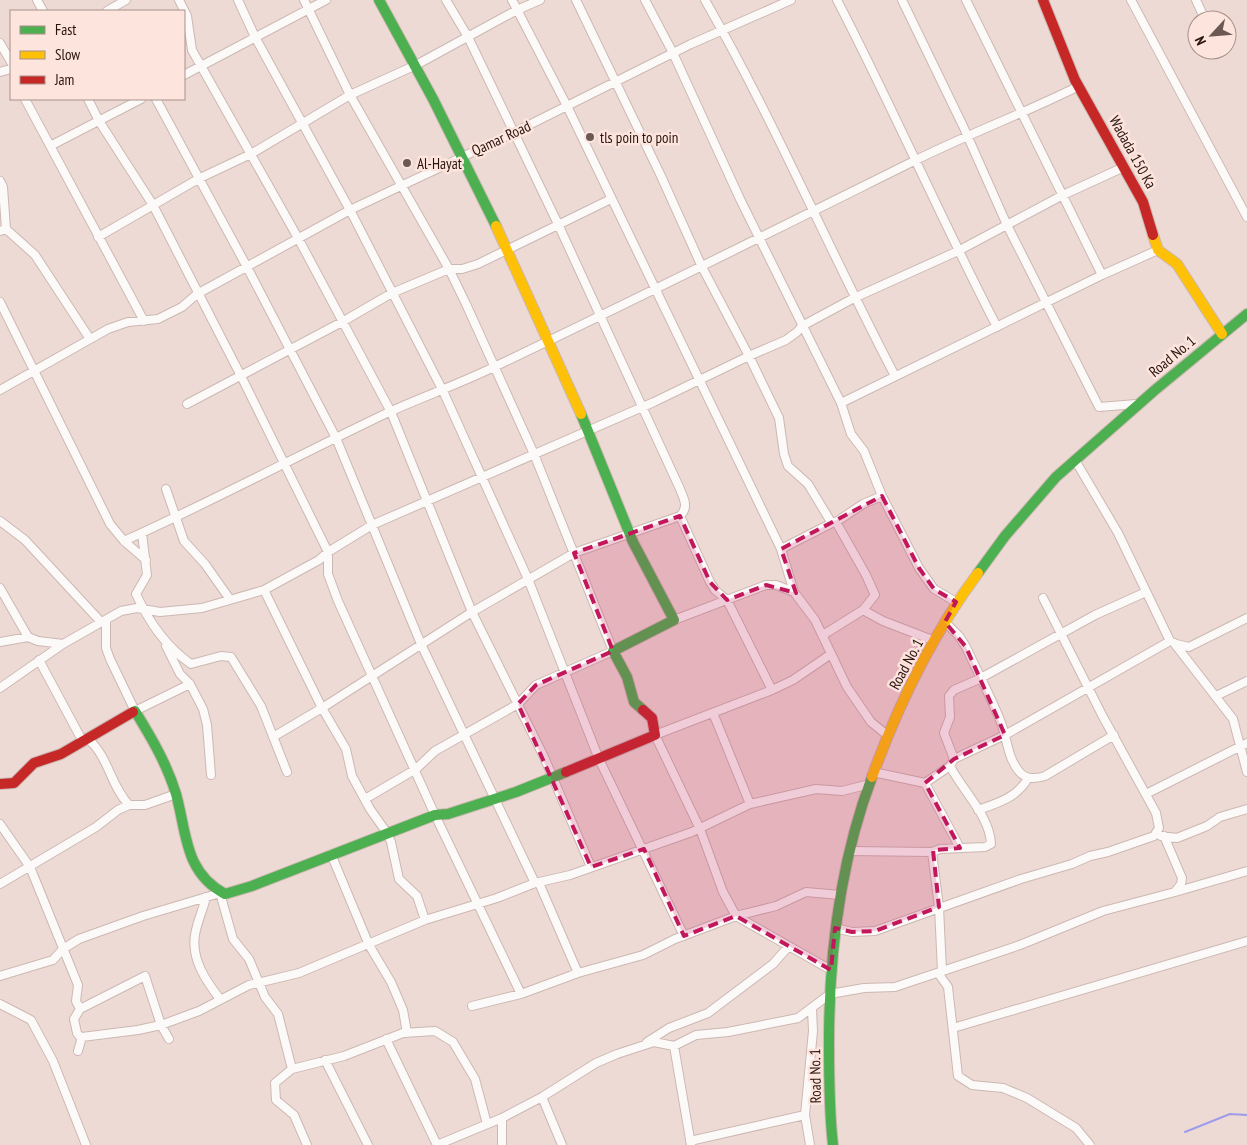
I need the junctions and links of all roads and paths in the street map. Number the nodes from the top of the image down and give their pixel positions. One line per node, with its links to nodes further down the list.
1 (107, 0): 21 (street)
2 (126, 0): 21 (street)
3 (238, 0): 25 (street)
4 (304, 0): 20 (street)
5 (326, 0): 20 (street)
6 (378, 0): 29 (main road)
7 (446, 0): 26 (street)
8 (512, 0): 22 (street)
9 (540, 0): 22 (street)
10 (576, 0): 33 (street)
11 (645, 0): 28 (street)
12 (705, 0): 24 (street)
13 (791, 0): 19 (street, Qamar Road)
14 (836, 0): 49 (street)
15 (902, 0): 45 (street)
16 (966, 0): 41 (street)
17 (1043, 0): 34 (main road, Wadada 150 Ka)
18 (1131, 0): 59 (street)
19 (774, 4): 24 (street, Qamar Road)
20 (308, 8): 25 (street); 35 (street)
21 (111, 10)
22 (517, 10): 26 (street); 40 (street)
23 (185, 12): 30 (street)
24 (723, 30): 28 (street, Qamar Road); 58 (street)
25 (255, 37): 30 (street); 43 (street)
26 (468, 37): 29 (street); 44 (street)
27 (0, 43): 31 (street)
28 (673, 53): 33 (street, Qamar Road); 65 (street)
29 (416, 65): 35 (street); 48 (main road)
30 (200, 66): 32 (street); 47 (street)
31 (10, 67)
32 (185, 74)
33 (616, 82): 40 (street, Qamar Road); 70 (street)
34 (1079, 86): 41 (street); 50 (main road, Wadada 150 Ka)
35 (350, 95): 43 (street); 53 (street)
36 (26, 100): 46 (street)
37 (88, 100): 42 (street)
38 (139, 100): 42 (street)
39 (157, 100): 51 (street)
40 (566, 106): 44 (street, Qamar Road); 55 (street)
41 (1022, 113): 45 (street); 54 (street)
42 (99, 121): 46 (street); 56 (street)
43 (302, 122): 47 (street); 57 (street)
44 (513, 133): 48 (street, Qamar Road); 60 (street)
45 (967, 138): 49 (street); 61 (street)
46 (50, 146): 63 (street)
47 (251, 154): 51 (street); 64 (street)
48 (461, 157): 53 (street, Qamar Road); 66 (main road)
49 (916, 160): 58 (street); 68 (street)
50 (1124, 167): 54 (street); 67 (main road, Wadada 150 Ka)
51 (200, 178): 56 (street); 69 (street)
52 (0, 181): 62 (street)
53 (400, 186): 57 (street, Qamar Road); 71 (street)
54 (1063, 196): 61 (street); 72 (street)
55 (611, 199): 60 (street); 73 (street)
56 (153, 205): 63 (street); 75 (street)
57 (350, 210): 64 (street, Qamar Road); 74 (street)
58 (813, 210): 65 (street); 76 (street)
59 (1247, 217)
60 (558, 224): 66 (street); 79 (street)
61 (1007, 225): 68 (street); 78 (street)
62 (3, 230): 86 (street)
63 (98, 237): 81 (street)
64 (298, 238): 69 (street, Qamar Road); 82 (street)
65 (761, 239): 70 (street); 83 (street)
66 (506, 248): 71 (street); 87 (main road)
67 (1158, 250): 72 (street); 85 (main road)
68 (958, 251): 76 (street); 84 (street)
69 (247, 267): 75 (street, Qamar Road); 88 (street)
70 (702, 267): 73 (street); 89 (street)
71 (449, 269): 74 (street); 90 (street)
72 (1102, 275): 78 (street)
73 (655, 289): 79 (street); 94 (street)
74 (392, 293): 82 (street); 96 (street)
75 (197, 294): 81 (street, Qamar Road); 92 (street)
76 (854, 298): 83 (street); 93 (street)
77 (0, 302): 91 (street)
78 (1048, 303): 84 (street); 99 (street)
79 (601, 314): 87 (street); 100 (street)
80 (1247, 314): 85 (main road, Road No. 1)
81 (144, 321): 86 (street, Qamar Road)
82 (342, 322): 88 (street); 101 (street)
83 (802, 326): 89 (street); 97 (street)
84 (997, 327): 93 (street)
85 (1222, 334): 99 (main road, Road No. 1)
86 (90, 339): 91 (street, Qamar Road)
87 (549, 340): 90 (street); 102 (main road)
88 (290, 350): 92 (street); 103 (street)
89 (749, 356): 94 (street); 114 (street)
90 (496, 366): 96 (street); 104 (street)
91 (34, 370): 95 (street, Qamar Road); 118 (street)
92 (241, 376): 98 (street); 106 (street)
93 (895, 376): 97 (street)
94 (698, 381): 100 (street); 119 (street)
95 (0, 390)
96 (442, 391): 101 (street); 107 (street)
97 (841, 403): 109 (street)
98 (187, 404)
99 (1139, 404): 105 (main road, Road No. 1)
100 (641, 407): 102 (street); 111 (street)
101 (391, 412): 103 (street); 110 (street)
102 (588, 430): 104 (street); 117 (main road)
103 (336, 438): 106 (street); 115 (street)
104 (534, 454): 107 (street); 121 (street)
105 (1075, 460): 127 (street); 131 (main road, Road No. 1)
106 (284, 464): 112 (street); 120 (street)
107 (481, 477): 110 (street); 123 (street)
108 (166, 489): 112 (street)
109 (882, 496): 114 (street); 131 (street)
110 (427, 500): 115 (street); 136 (street)
111 (680, 516): 117 (street); 130 (street)
112 (175, 518): 116 (street); 128 (street)
113 (0, 521): 139 (street)
114 (834, 522): 119 (street); 134 (street)
115 (372, 525): 120 (street); 149 (street)
116 (142, 533): 118 (street); 122 (street)
117 (629, 534): 121 (street); 138 (main road)
118 (124, 541): 122 (street)
119 (781, 549): 126 (street)
120 (328, 552): 125 (street); 154 (street)
121 (574, 553): 123 (street); 150 (street)
122 (146, 560): 135 (street)
123 (528, 580): 136 (street); 153 (street)
124 (0, 588): 132 (street)
125 (264, 590): 128 (street); 163 (street)
126 (794, 592): 130 (street); 142 (street)
127 (1146, 592): 141 (street); 147 (street)
128 (229, 598): 135 (street)
129 (1043, 598): 141 (street)
130 (727, 600): 138 (street); 160 (street)
131 (956, 602): 140 (main road, Road No. 1)
132 (8, 603): 133 (street); 143 (street)
133 (0, 607)
134 (863, 610): 142 (street); 145 (street)
135 (145, 611): 139 (street); 144 (street)
136 (472, 612): 149 (street); 162 (street)
137 (1247, 618): 147 (street)
138 (674, 620): 150 (main road)
139 (104, 621): 148 (street); 164 (street)
140 (945, 622): 145 (main road, Road No. 1); 155 (street)
141 (1061, 633): 155 (street); 159 (street)
142 (822, 635): 151 (street)
143 (28, 638): 146 (street); 148 (street)
144 (163, 641): 157 (street); 171 (street)
145 (935, 641): 170 (main road, Road No. 1)
146 (0, 642)
147 (1172, 642): 159 (street); 161 (street)
148 (62, 644): 152 (street)
149 (421, 644): 154 (street); 166 (street)
150 (614, 651): 153 (street); 167 (main road)
151 (831, 654): 160 (street); 170 (street)
152 (39, 660): 158 (street); 172 (street)
153 (566, 672): 162 (street); 174 (street)
154 (373, 674): 163 (street); 176 (street)
155 (979, 678): 168 (street); 175 (street)
156 (1247, 680): 161 (street)
157 (190, 684): 164 (street); 180 (street)
158 (0, 688)
159 (1088, 688): 168 (street); 169 (street)
160 (772, 690): 165 (street)
161 (1216, 696): 173 (street)
162 (518, 704): 166 (street); 181 (street)
163 (322, 708): 171 (street); 189 (street)
164 (135, 711): 172 (main road); 186 (main road)
165 (713, 713): 167 (street); 190 (street)
166 (464, 734): 176 (street); 188 (street)
167 (655, 735): 174 (main road); 196 (street)
168 (1005, 735): 175 (street); 182 (street)
169 (1114, 735): 182 (street); 187 (street)
170 (887, 736): 178 (main road, Road No. 1)
171 (273, 737): 177 (street)
172 (86, 740): 184 (main road); 191 (street)
173 (1244, 745): 179 (street); 187 (street)
174 (599, 759): 181 (main road); 201 (street)
175 (952, 763): 183 (street); 193 (street)
176 (416, 769): 189 (street); 194 (street)
177 (287, 772)
178 (873, 772): 183 (street); 185 (main road, Road No. 1)
179 (1247, 772)
180 (211, 775)
181 (551, 776): 188 (main road); 206 (street)
182 (1028, 778): 193 (street)
183 (925, 783): 200 (street)
184 (0, 784)
185 (870, 784): 190 (street); 202 (main road, Road No. 1)
186 (176, 794): 191 (street); 211 (main road)
187 (1146, 794): 198 (street)
188 (495, 797): 194 (main road); 208 (street)
189 (365, 799): 197 (street)
190 (750, 804): 196 (street)
191 (129, 805): 205 (street)
192 (1247, 809): 199 (street)
193 (978, 810): 200 (street)
194 (435, 814): 197 (main road); 214 (street)
195 (0, 824): 205 (street)
196 (700, 828): 201 (street); 216 (street)
197 (387, 833): 204 (main road); 217 (street)
198 (1154, 836): 199 (street); 215 (street)
199 (1164, 836): 210 (street)
200 (960, 848): 203 (street)
201 (644, 849): 206 (street); 219 (street)
202 (849, 851): 203 (street); 212 (main road, Road No. 1)
203 (932, 852): 215 (street)
204 (331, 854): 211 (main road); 221 (street)
205 (30, 867): 209 (street); 223 (street)
206 (591, 867): 208 (street)
207 (1247, 871): 210 (street)
208 (537, 883): 214 (street); 226 (street)
209 (0, 884)
210 (1175, 892): 225 (street)
211 (220, 893): 213 (street); 228 (street)
212 (840, 895): 216 (street); 218 (main road, Road No. 1)
213 (206, 897): 223 (street); 231 (street)
214 (478, 904): 217 (street); 229 (street)
215 (939, 907): 218 (street); 225 (street)
216 (736, 916): 219 (street); 222 (street)
217 (425, 920): 221 (street)
218 (835, 928): 224 (main road, Road No. 1)
219 (684, 936): 226 (street)
220 (1247, 941): 237 (street)
221 (369, 945): 228 (street); 238 (street)
222 (788, 947): 224 (street); 243 (street)
223 (63, 949): 227 (street); 234 (street)
224 (831, 970): 230 (main road, Road No. 1)
225 (940, 972): 230 (street); 237 (street)
226 (578, 973): 229 (street)
227 (0, 976)
228 (258, 982): 231 (street); 246 (street)
229 (521, 994): 233 (street)
230 (830, 994): 235 (street); 259 (main road, Road No. 1)
231 (220, 999): 236 (street)
232 (0, 1004): 252 (street)
233 (472, 1006)
234 (80, 1009): 236 (street); 239 (street)
235 (812, 1009): 242 (street); 248 (street)
236 (161, 1025): 239 (street); 240 (street)
237 (953, 1028): 260 (street)
238 (408, 1033): 241 (street); 250 (street)
239 (81, 1038): 244 (street)
240 (170, 1040)
241 (386, 1040): 245 (street); 255 (street)
242 (674, 1046): 243 (street); 251 (street)
243 (637, 1048): 247 (street)
244 (78, 1051)
245 (325, 1060): 246 (street); 254 (street)
246 (292, 1069): 253 (street)
247 (542, 1097): 249 (street); 257 (street)
248 (805, 1115): 251 (street); 258 (street)
249 (502, 1118): 250 (street); 256 (street)
250 (487, 1124): 255 (street)
251 (691, 1143)
252 (86, 1145)
253 (307, 1145)
254 (368, 1145)
255 (437, 1145)
256 (502, 1145)
257 (562, 1145)
258 (810, 1145)
259 (833, 1145)
260 (1090, 1145)

